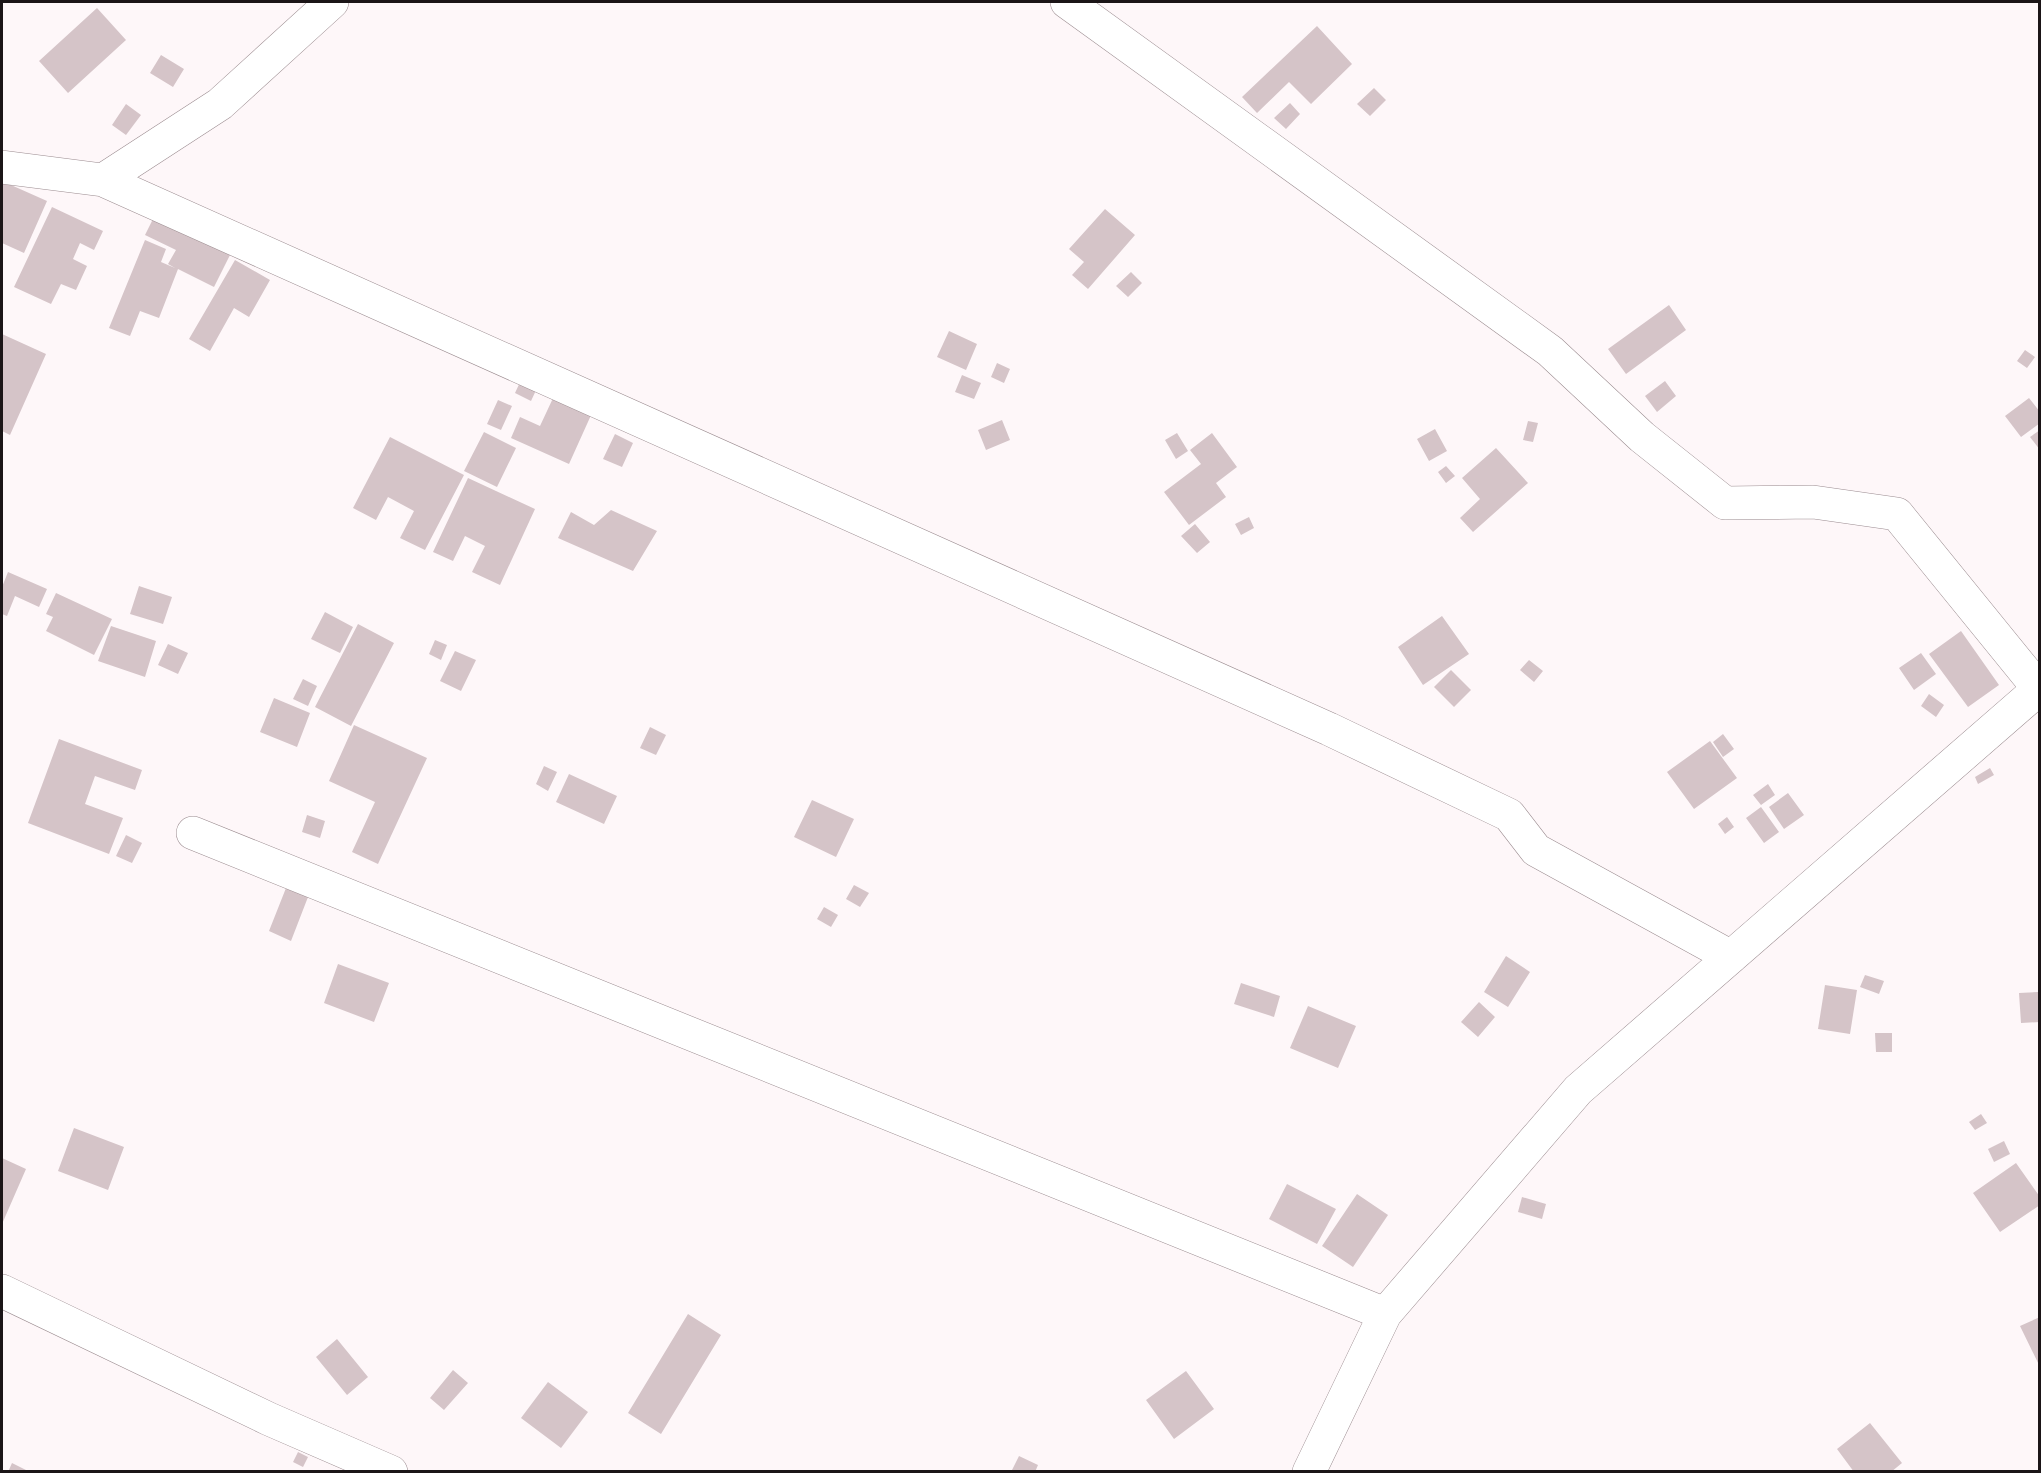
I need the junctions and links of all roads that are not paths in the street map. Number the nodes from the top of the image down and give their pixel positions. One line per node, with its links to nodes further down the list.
1 (332, 2): 4 (street)
2 (1066, 2): 5 (street)
3 (2, 167): 4 (street)
4 (103, 180): 7 (street)
5 (2039, 689): 7 (street)
6 (193, 833): 9 (street)
7 (1731, 957): 9 (street)
8 (2, 1291): 10 (street)
9 (1385, 1314): 11 (street)
10 (391, 1472)
11 (1309, 1472)

